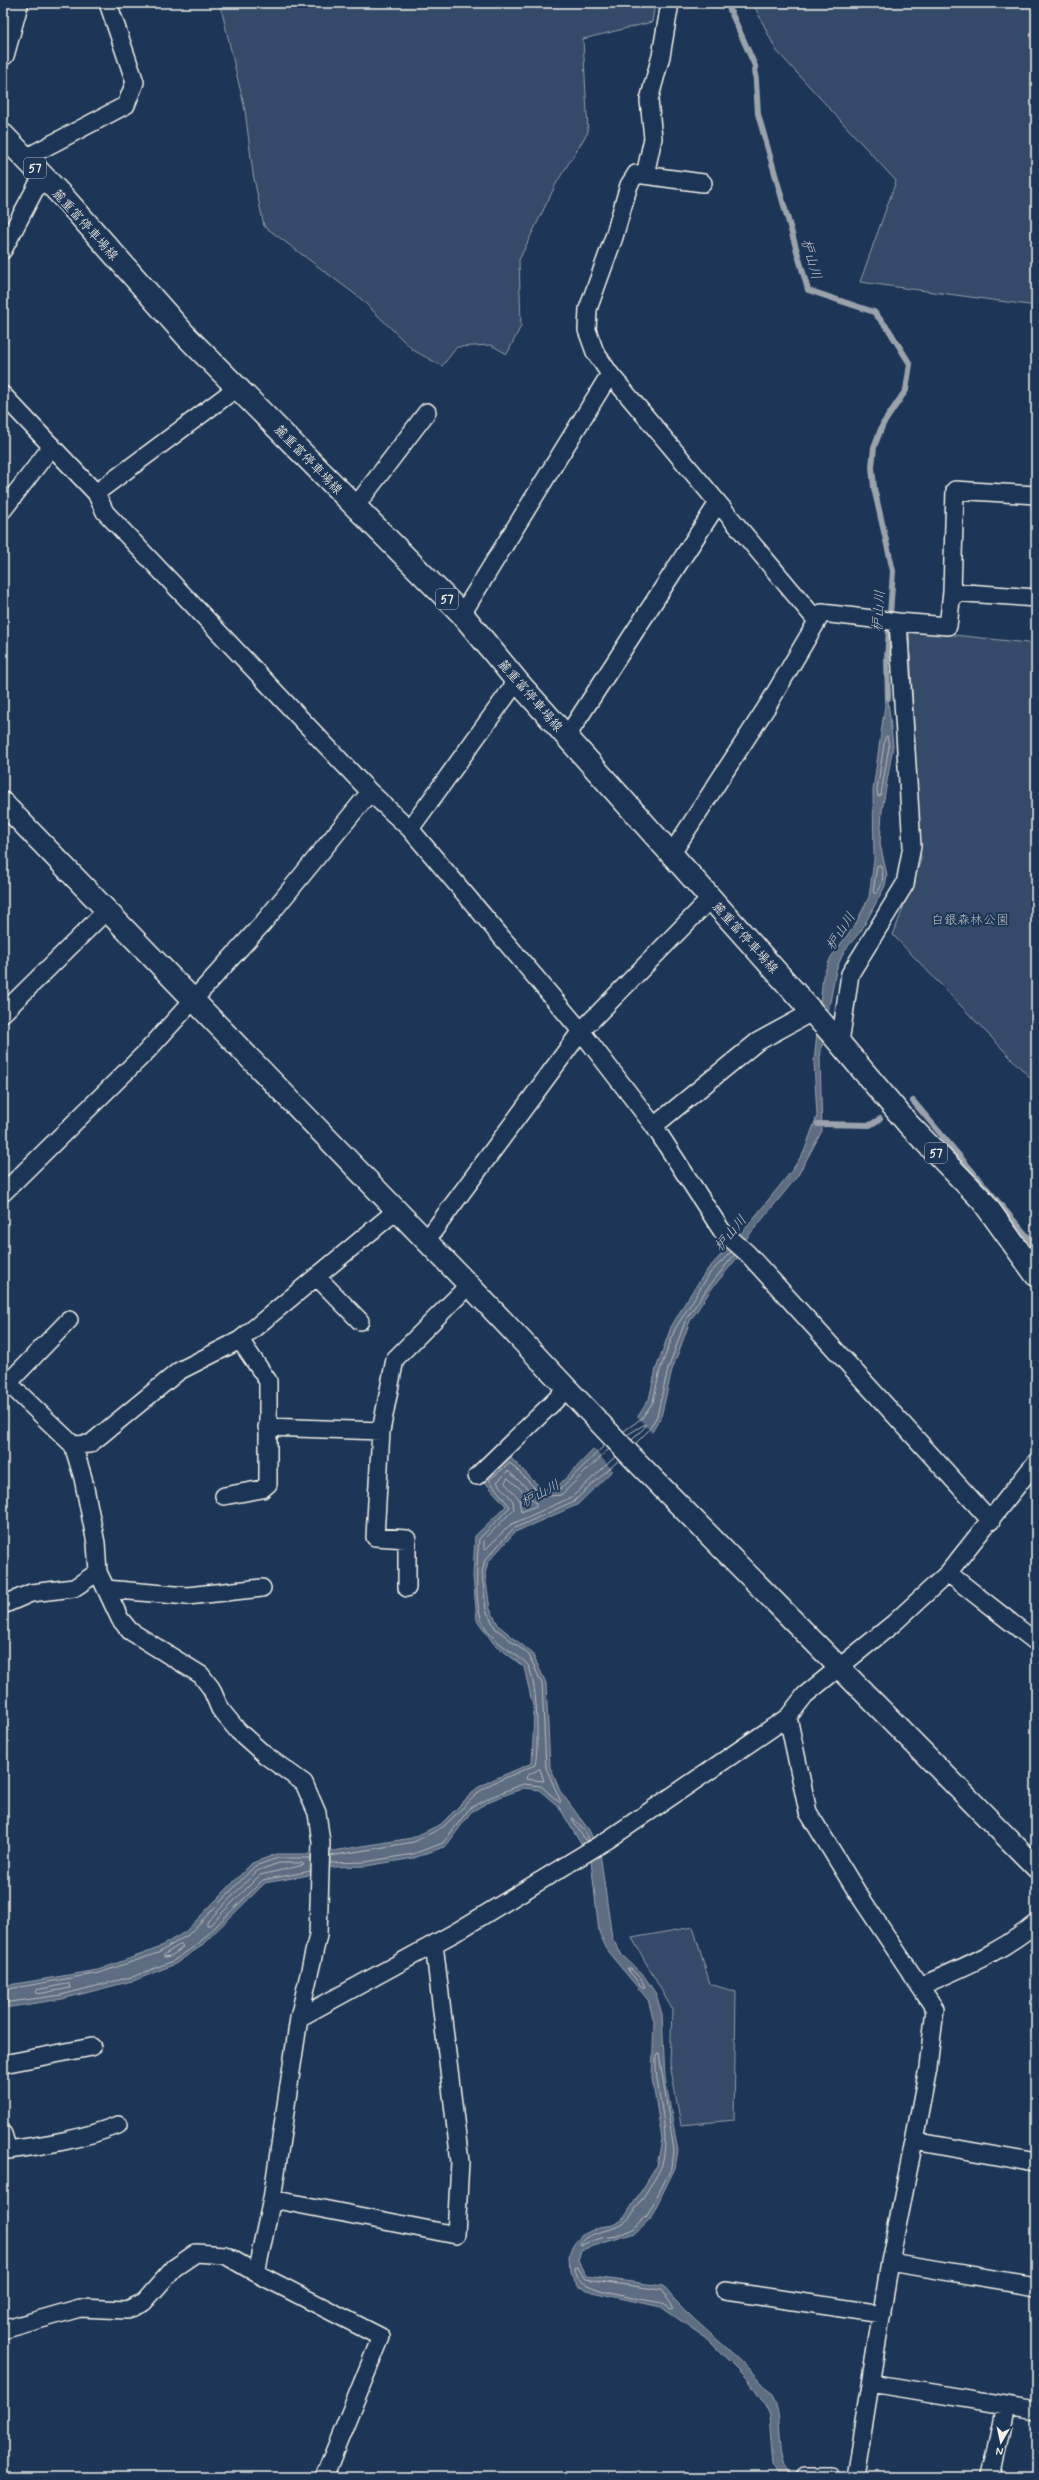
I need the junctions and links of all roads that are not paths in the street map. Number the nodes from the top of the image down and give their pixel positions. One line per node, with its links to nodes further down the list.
1 (16, 3): 4 (main road)
2 (108, 3): 6 (street)
3 (670, 3): 7 (street)
4 (3, 54)
5 (3, 135): 6 (main road, 麓重富停車場線 / 57)
6 (25, 158): 8 (main road, 麓重富停車場線 / 57)
7 (645, 175): 9 (street); 11 (street)
8 (42, 176): 10 (street); 12 (main road, 麓重富停車場線 / 57)
9 (703, 183)
10 (3, 250)
11 (610, 374): 18 (street); 23 (street)
12 (238, 387): 16 (street); 19 (main road, 麓重富停車場線 / 57)
13 (3, 395): 15 (street)
14 (427, 412): 19 (street)
15 (52, 446): 16 (street); 20 (street)
16 (96, 493): 28 (street)
17 (1036, 495): 21 (street)
18 (718, 503): 24 (street); 27 (street)
19 (355, 507): 23 (main road, 麓重富停車場線 / 57)
20 (3, 510)
21 (952, 592): 22 (street); 25 (street)
22 (1036, 598)
23 (462, 614): 26 (main road, 麓重富停車場線 / 57)
24 (817, 621): 25 (street); 31 (street)
25 (897, 622): 38 (street)
26 (518, 681): 27 (main road, 麓重富停車場線 / 57); 30 (street)
27 (567, 736): 31 (main road, 麓重富停車場線 / 57)
28 (370, 792): 30 (street); 34 (street)
29 (3, 803): 33 (street)
30 (410, 829): 37 (street)
31 (672, 853): 32 (main road, 麓重富停車場線 / 57)
32 (711, 898): 35 (main road, 麓重富停車場線 / 57); 37 (street)
33 (106, 911): 34 (street); 36 (street)
34 (192, 1000): 40 (street); 41 (street)
35 (812, 1012): 38 (main road, 麓重富停車場線 / 57); 39 (street)
36 (3, 1013)
37 (581, 1031): 39 (street); 42 (street)
38 (836, 1039): 43 (main road, 麓重富停車場線 / 57)
39 (654, 1126): 57 (street)
40 (3, 1193)
41 (396, 1210): 42 (street); 44 (street)
42 (426, 1241): 45 (street)
43 (1036, 1275)
44 (317, 1277): 47 (street); 48 (street)
45 (470, 1285): 50 (street); 52 (street)
46 (69, 1320): 49 (street)
47 (360, 1321)
48 (240, 1340): 51 (street); 53 (street)
49 (6, 1380): 53 (street)
50 (568, 1388): 55 (street); 65 (street)
51 (267, 1427): 52 (street); 56 (street)
52 (381, 1431): 61 (street)
53 (73, 1445): 58 (street)
54 (1036, 1462): 57 (street)
55 (477, 1476)
56 (224, 1496)
57 (991, 1521): 59 (street)
58 (98, 1572): 62 (street); 63 (street)
59 (948, 1574): 64 (street); 65 (street)
60 (262, 1588): 62 (street)
61 (407, 1588)
62 (106, 1589): 71 (street)
63 (3, 1606)
64 (1036, 1642)
65 (841, 1667): 66 (street); 67 (street)
66 (788, 1717): 69 (street); 70 (street)
67 (1036, 1867)
68 (1036, 1923): 70 (street)
69 (434, 1944): 71 (street); 79 (street)
70 (921, 1986): 76 (street)
71 (299, 2018): 79 (street)
72 (92, 2048): 73 (street)
73 (3, 2064)
74 (118, 2125): 77 (street)
75 (3, 2134): 77 (street)
76 (914, 2141): 78 (street); 80 (street)
77 (6, 2150)
78 (1036, 2163)
79 (272, 2199): 81 (street)
80 (890, 2262): 82 (street); 84 (street)
81 (256, 2272): 85 (street); 89 (street)
82 (1036, 2286)
83 (725, 2291): 84 (street)
84 (882, 2314): 86 (street)
85 (3, 2330)
86 (871, 2384): 87 (street); 92 (street)
87 (1006, 2405): 88 (street); 93 (street)
88 (1036, 2410)
89 (324, 2477)
90 (806, 2477): 91 (street)
91 (830, 2477)
92 (855, 2477)
93 (991, 2477)

